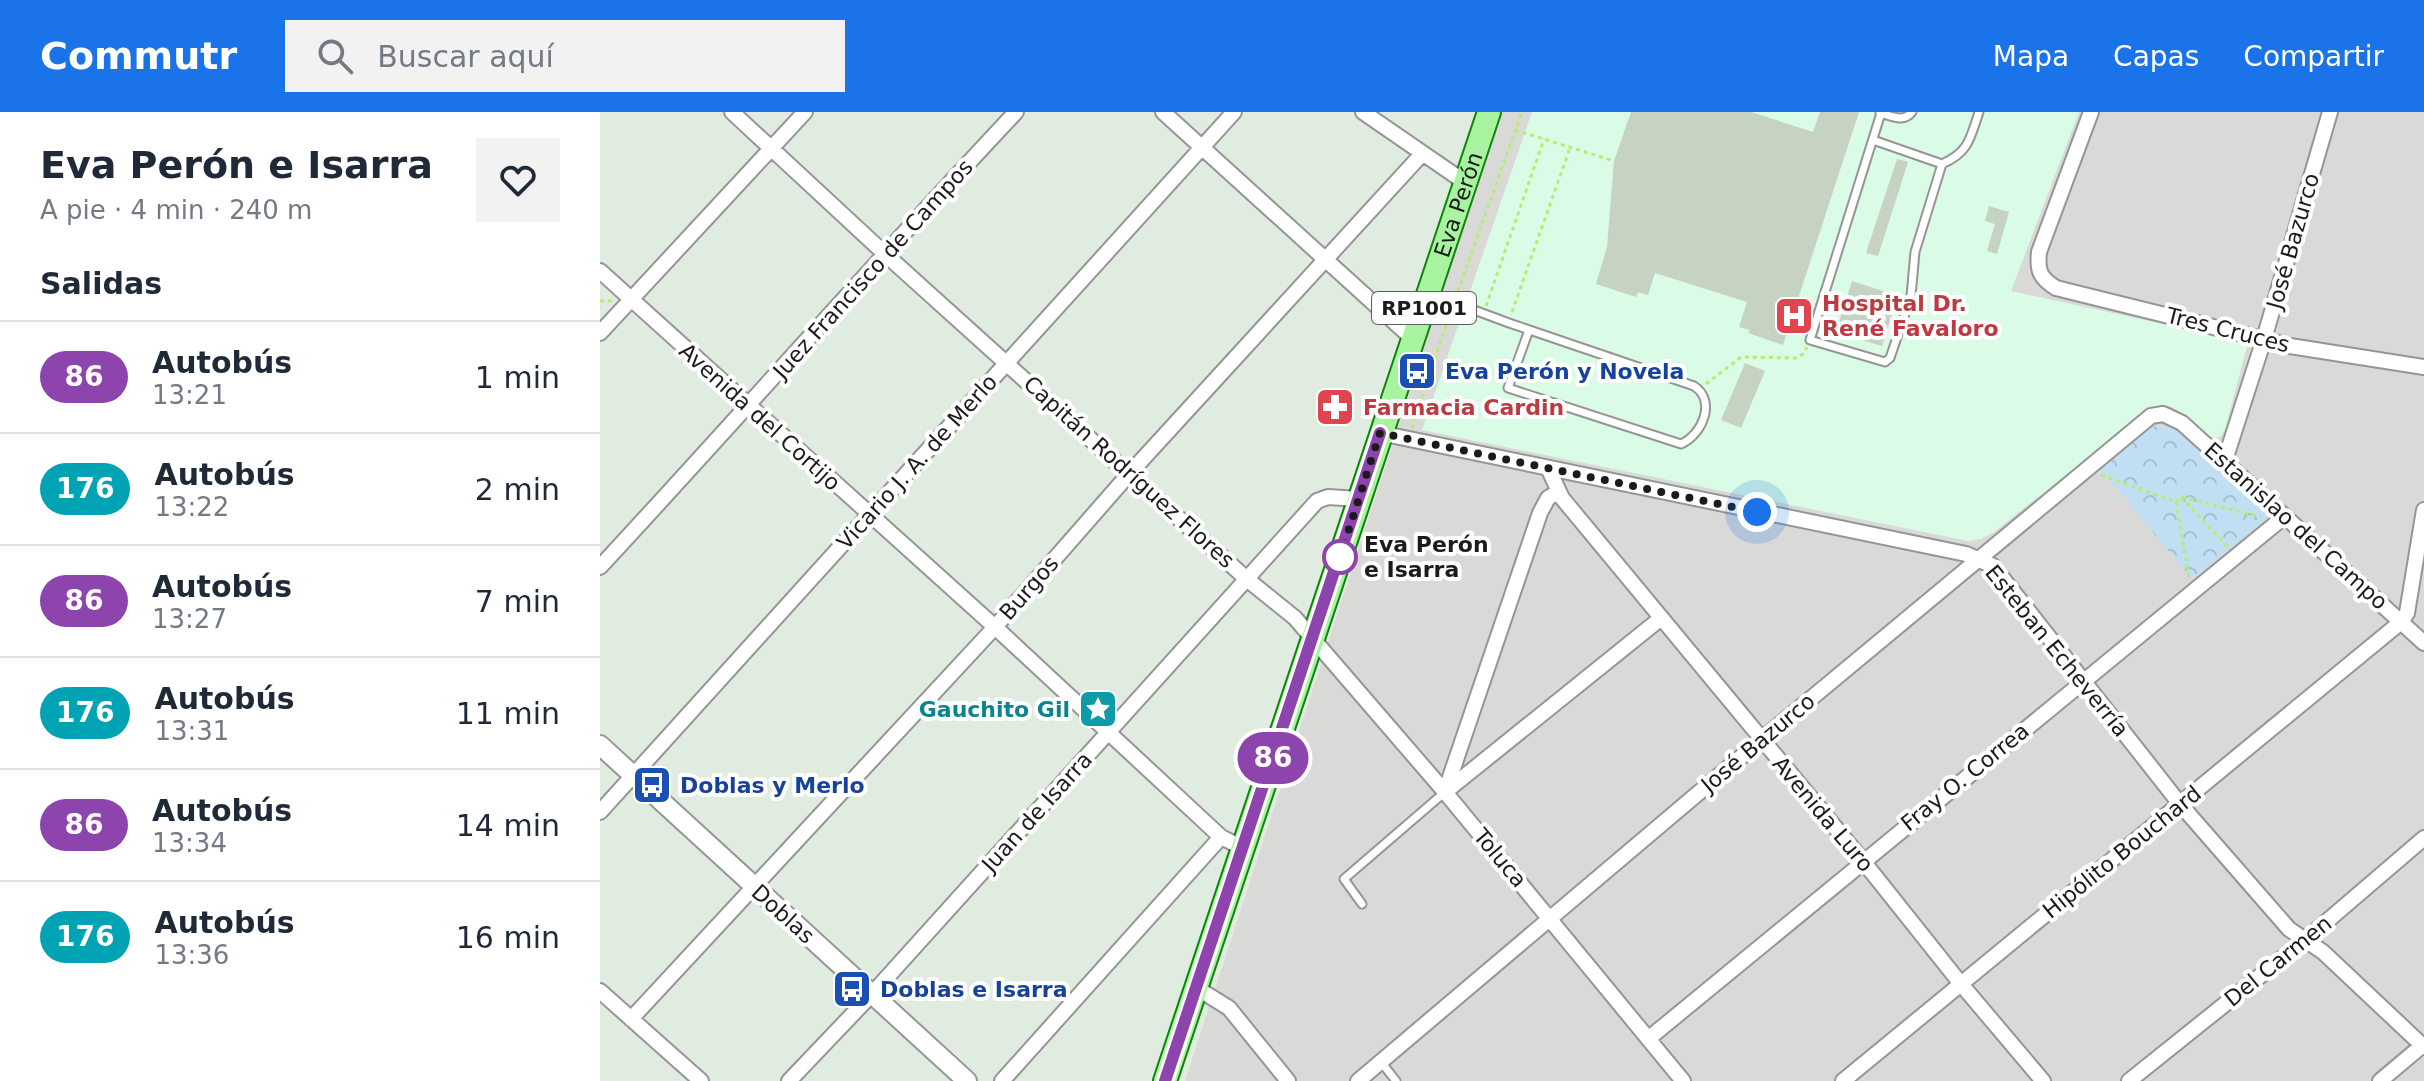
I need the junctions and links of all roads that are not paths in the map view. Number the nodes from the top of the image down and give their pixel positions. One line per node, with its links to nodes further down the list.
1 (732, 112): 14 (street, Capitán Rodríguez Flores)
2 (805, 112): 14 (street)
3 (1016, 112): 19 (street, Juez Francisco de Campos)
4 (1163, 112): 15 (street)
5 (1234, 112): 15 (street, Vicario J. A. de Merlo)
6 (1363, 112): 16 (street)
7 (1489, 112): 18 (main road, Eva Perón / RP1001)
8 (1912, 112): 12 (lane)
9 (1979, 112): 17 (lane)
10 (2091, 112): 27 (street, Tres Cruces)
11 (2330, 112): 27 (street, José Bazurco)
12 (1880, 113): 13 (lane)
13 (1873, 140): 17 (lane); 17 (lane)
14 (772, 148): 19 (street, Capitán Rodríguez Flores); 23 (street)
15 (1202, 149): 20 (street); 28 (street, Vicario J. A. de Merlo)
16 (1422, 154): 18 (street); 20 (street, Burgos)
17 (1942, 164)
18 (1466, 183): 22 (main road, Eva Perón / RP1001)
19 (884, 253): 28 (street, Capitán Rodríguez Flores); 30 (street, Juez Francisco de Campos)
20 (1325, 259): 26 (street); 35 (street, Burgos)
21 (600, 271): 23 (street, Avenida del Cortijo)
22 (1429, 293): 24 (lane); 26 (main road, Eva Perón / RP1001)
23 (630, 300): 25 (street); 30 (street, Avenida del Cortijo)
24 (1529, 330): 24 (lane)
25 (600, 333)
26 (1413, 339): 32 (main road, Eva Perón / RP1001)
27 (2264, 339): 29 (street, Tres Cruces); 33 (street, José Bazurco)
28 (1007, 362): 35 (street, Capitán Rodríguez Flores); 39 (street, Vicario J. A. de Merlo)
29 (2424, 367)
30 (749, 407): 39 (street, Avenida del Cortijo); 42 (street, Juez Francisco de Campos)
31 (2163, 414): 33 (street, Estanislao del Campo); 41 (street, José Bazurco)
32 (1380, 433): 34 (street, Esteban Echeverría); 37 (main road, RP1001)
33 (2225, 460): 40 (street, Estanislao del Campo)
34 (1549, 470): 36 (street, Avenida Luro); 41 (street, Esteban Echeverría)
35 (1129, 474): 43 (street, Capitán Rodríguez Flores); 46 (street, Burgos)
36 (1558, 492): 44 (street, Avenida Luro); 54 (street)
37 (1359, 499): 43 (street, Juan de Isarra); 47 (main road, RP1001)
38 (2424, 510): 45 (street)
39 (869, 516): 46 (street, Avenida del Cortijo); 53 (street, Vicario J. A. de Merlo)
40 (2281, 519): 45 (street, Estanislao del Campo); 49 (street, Fray O. Correa)
41 (1980, 559): 49 (street, Esteban Echeverría); 51 (street, José Bazurco)
42 (600, 567)
43 (1248, 580): 47 (street, Capitán Rodríguez Flores); 50 (street, Juan de Isarra)
44 (1660, 619): 51 (street, Avenida Luro); 54 (street)
45 (2401, 622): 48 (street, Estanislao del Campo); 55 (street, Hipólito Bouchard)
46 (995, 627): 50 (street, Avenida del Cortijo); 61 (street, Burgos)
47 (1314, 637): 54 (street, Toluca); 59 (main road, RP1001)
48 (2424, 643)
49 (2083, 681): 55 (street, Esteban Echeverría); 60 (street, Fray O. Correa)
50 (1108, 733): 57 (street, Avenida del Cortijo); 68 (street, Juan de Isarra)
51 (1761, 740): 60 (street, Avenida Luro); 63 (street, José Bazurco)
52 (600, 745): 53 (street, Doblas)
53 (634, 777): 56 (street, Vicario J. A. de Merlo); 61 (street, Doblas)
54 (1445, 792): 62 (lane); 63 (street, Toluca)
55 (2180, 804): 64 (street, Esteban Echeverría); 65 (street, Hipólito Bouchard)
56 (600, 812)
57 (1221, 837): 59 (street, Avenida del Cortijo); 76 (street)
58 (2424, 838): 64 (street, Del Carmen)
59 (1243, 848): 66 (main road, RP1001)
60 (1863, 861): 65 (street, Avenida Luro); 70 (street, Fray O. Correa)
61 (753, 887): 68 (street, Doblas); 69 (street, Burgos)
62 (1362, 904)
63 (1550, 918): 70 (street, Toluca); 72 (street, José Bazurco)
64 (2305, 940): 71 (street, Esteban Echeverría); 84 (street, Del Carmen)
65 (1961, 984): 82 (street, Hipólito Bouchard); 83 (street, Avenida Luro)
66 (1195, 987): 77 (main road, RP1001); 78 (street)
67 (600, 991): 69 (street)
68 (872, 994): 74 (street, Juan de Isarra); 75 (street, Doblas)
69 (631, 1019): 73 (street)
70 (1648, 1039): 81 (street, Toluca)
71 (2424, 1046): 85 (street)
72 (1381, 1062): 79 (street, José Bazurco); 80 (lane)
73 (701, 1081)
74 (789, 1081)
75 (967, 1081)
76 (1002, 1081)
77 (1165, 1081)
78 (1288, 1081)
79 (1358, 1081)
80 (1396, 1081)
81 (1683, 1081)
82 (1843, 1081)
83 (2043, 1081)
84 (2129, 1081)
85 (2380, 1081)

